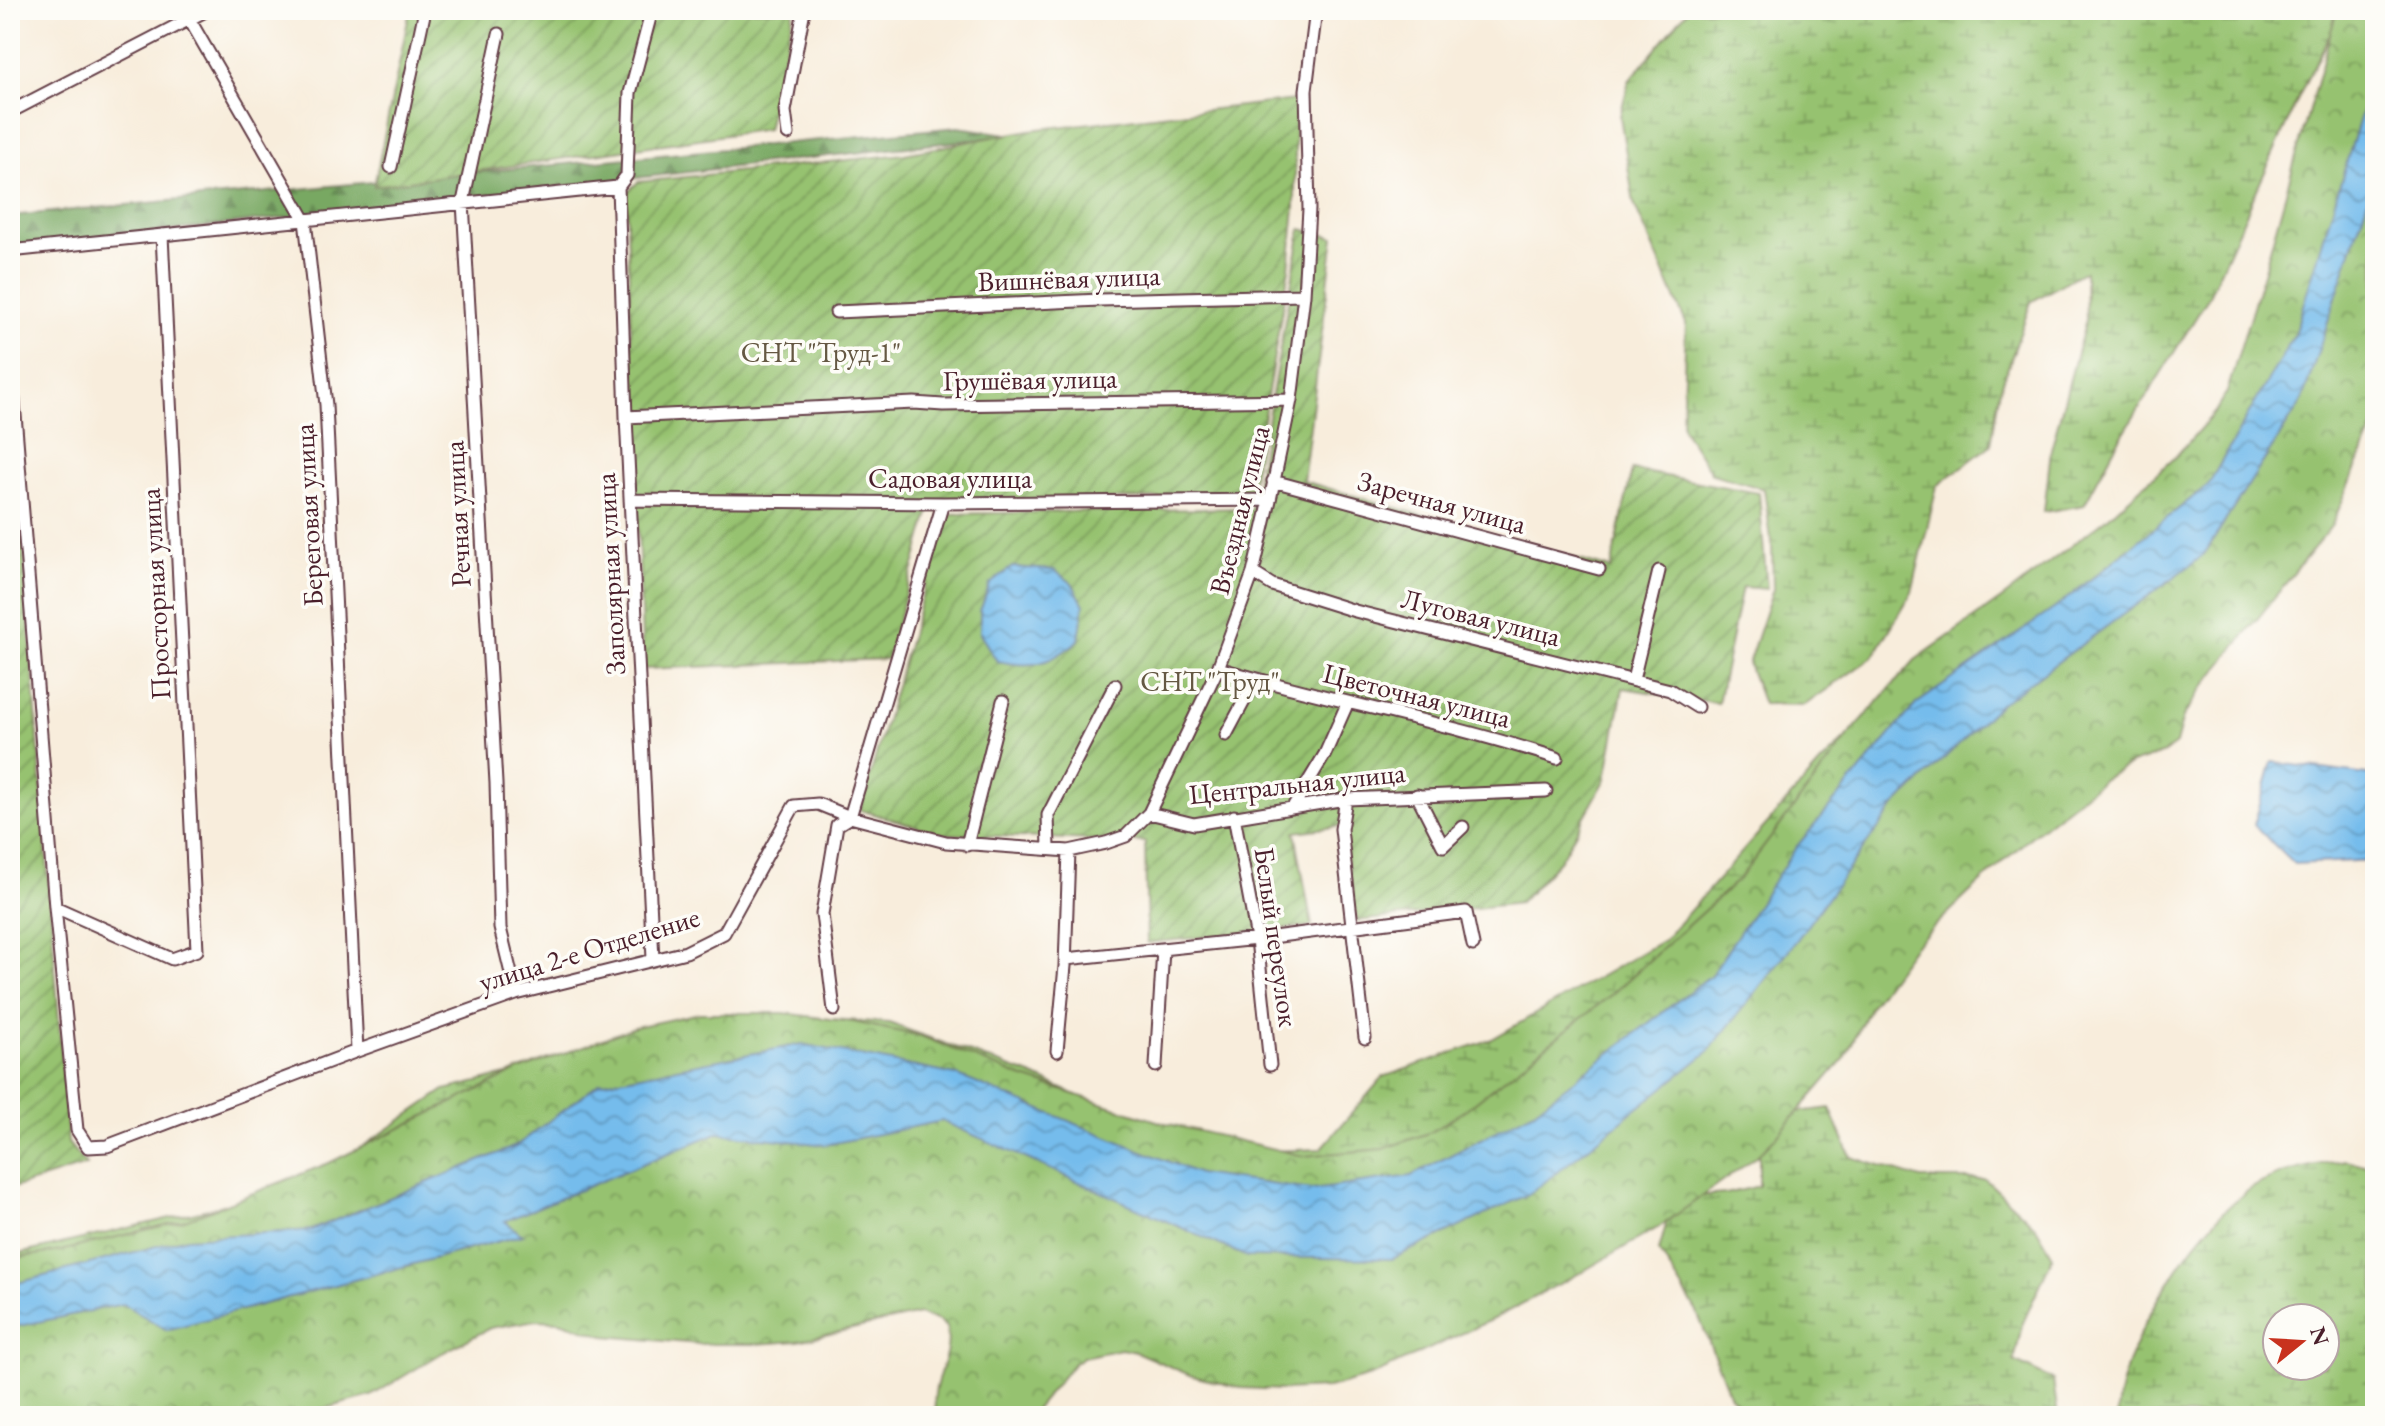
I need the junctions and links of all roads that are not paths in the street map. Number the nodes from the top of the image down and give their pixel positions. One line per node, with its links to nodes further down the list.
1 (207, 10): 6 (street)
2 (425, 10): 10 (street)
3 (652, 10): 11 (street, Заполярная улица)
4 (804, 10): 9 (street)
5 (1316, 10): 16 (street, Въездная улица)
6 (186, 14): 8 (street); 13 (street, Береговая улица)
7 (499, 34): 12 (street, Речная улица)
8 (10, 112)
9 (788, 134)
10 (391, 167)
11 (618, 187): 12 (street); 20 (street, Заполярная улица)
12 (463, 202): 13 (street); 55 (street, Речная улица)
13 (305, 220): 14 (street); 58 (street, Береговая улица)
14 (162, 235): 15 (street); 48 (street, Просторная улица)
15 (10, 251)
16 (1304, 295): 17 (street, Вишнёвая улица); 19 (street, Въездная улица)
17 (836, 312)
18 (10, 353): 48 (street)
19 (1291, 400): 20 (street, Грушёвая улица); 21 (street, Въездная улица)
20 (626, 417): 22 (street, Заполярная улица)
21 (1273, 481): 23 (street, Въездная улица); 25 (street, Заречная улица)
22 (630, 500): 24 (street, Садовая улица); 53 (street, Заполярная улица)
23 (1270, 500): 24 (street, Садовая улица); 27 (street, Въездная улица)
24 (943, 503): 43 (street)
25 (1599, 569)
26 (1659, 571): 30 (street)
27 (1253, 573): 28 (street, Въездная улица); 30 (street, Луговая улица)
28 (1218, 668): 29 (street, Цветочная улица); 41 (street, Въездная улица)
29 (1256, 679): 33 (street, Цветочная улица); 35 (street)
30 (1633, 680): 34 (street, Луговая улица)
31 (1115, 685): 46 (street)
32 (1003, 701): 45 (street)
33 (1348, 702): 36 (street, Цветочная улица); 40 (street, Белый переулок)
34 (1697, 707)
35 (1226, 735)
36 (1557, 758)
37 (1546, 791): 38 (street, Центральная улица)
38 (1417, 795): 39 (street, Центральная улица); 44 (street)
39 (1346, 799): 40 (street, Центральная улица); 49 (street)
40 (1293, 807): 42 (street, Центральная улица)
41 (1149, 813): 42 (street, Центральная улица); 47 (street, Въездная улица)
42 (1234, 816): 50 (street, Белый переулок)
43 (850, 817): 45 (street, улица 2-е Отделение); 53 (street, улица 2-е Отделение); 56 (street)
44 (1463, 827)
45 (967, 845): 46 (street, улица 2-е Отделение)
46 (1049, 848): 47 (street, улица 2-е Отделение)
47 (1069, 851): 54 (street)
48 (55, 907): 58 (street, улица 2-е Отделение)
49 (1352, 927): 50 (street); 51 (street); 57 (street)
50 (1257, 939): 52 (street); 60 (street, Белый переулок)
51 (1473, 945)
52 (1163, 949): 54 (street); 61 (street)
53 (653, 959): 55 (street, улица 2-е Отделение)
54 (1066, 959): 59 (street)
55 (516, 994): 58 (street, улица 2-е Отделение)
56 (834, 1010)
57 (1365, 1038)
58 (357, 1051)
59 (1057, 1051)
60 (1270, 1065)
61 (1156, 1066)

